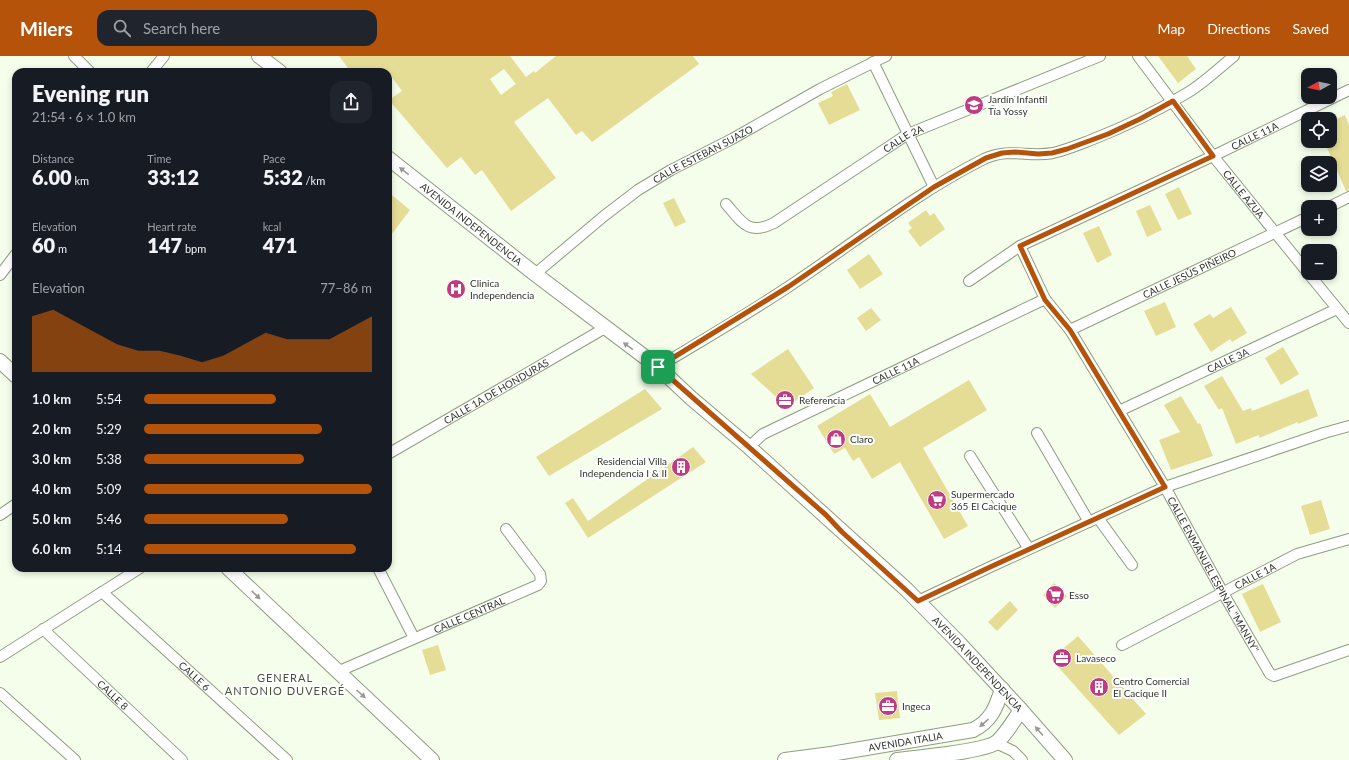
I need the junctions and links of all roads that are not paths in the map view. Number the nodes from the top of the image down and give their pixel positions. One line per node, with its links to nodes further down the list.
1 (74, 56): 9 (street)
2 (164, 56): 10 (street)
3 (259, 56): 11 (main road)
4 (886, 56): 8 (street, CALLE ESTEBAN SUAZO)
5 (1100, 56): 14 (street, CALLE 2A)
6 (1138, 56): 13 (street, CALLE AZUA)
7 (1234, 56): 13 (street)
8 (873, 62): 14 (street); 26 (street, CALLE ESTEBAN SUAZO)
9 (86, 68)
10 (154, 68)
11 (275, 68)
12 (1349, 90): 15 (street, CALLE 11A)
13 (1173, 101): 15 (street, CALLE AZUA); 17 (street)
14 (908, 134): 17 (street); 20 (street, CALLE 2A)
15 (1213, 156): 22 (street, CALLE AZUA); 23 (street, CALLE 11A)
16 (392, 161): 26 (main road, AVENIDA INDEPENDENCIA, one-way to 16)
17 (934, 187): 36 (street)
18 (1349, 197): 19 (street)
19 (1337, 203)
20 (726, 204)
21 (1301, 220): 22 (street, CALLE JESÚS PIÑEIRO)
22 (1275, 232): 25 (street, CALLE AZUA); 34 (street, CALLE JESÚS PIÑEIRO)
23 (1020, 246): 29 (street, CALLE 11A); 30 (street, CALLE ENMANUEL ESPINAL "MANNY")
24 (12, 259): 27 (street)
25 (1301, 264)
26 (535, 274): 33 (main road, AVENIDA INDEPENDENCIA)
27 (0, 275)
28 (1314, 280): 31 (street, CALLE AZUA)
29 (969, 281)
30 (1045, 300): 34 (street, CALLE ENMANUEL ESPINAL "MANNY"); 41 (street, CALLE 11A)
31 (1337, 309): 32 (street, CALLE AZUA); 38 (street, CALLE 3A)
32 (1349, 323)
33 (605, 328): 36 (main road, AVENIDA INDEPENDENCIA, one-way to 33); 42 (street, CALLE 1A DE HONDURAS)
34 (1070, 330): 38 (street, CALLE ENMANUEL ESPINAL "MANNY")
35 (0, 361): 37 (main road)
36 (658, 367): 41 (main road, AVENIDA INDEPENDENCIA)
37 (12, 372)
38 (1119, 411): 44 (street, CALLE ENMANUEL ESPINAL "MANNY")
39 (1349, 426): 44 (street)
40 (1037, 433): 47 (street)
41 (749, 447): 57 (main road, AVENIDA INDEPENDENCIA)
42 (392, 452)
43 (970, 456): 50 (street)
44 (1165, 487): 47 (street); 56 (street, CALLE ENMANUEL ESPINAL "MANNY")
45 (12, 507): 46 (street)
46 (0, 515)
47 (1094, 520): 50 (street); 51 (street)
48 (506, 529): 59 (street, CALLE CENTRAL)
49 (1349, 539): 56 (street, CALLE 1A)
50 (1029, 549): 57 (street)
51 (1132, 565)
52 (134, 572): 55 (street)
53 (232, 572): 63 (main road, one-way to 63)
54 (380, 572): 59 (street)
55 (102, 592): 58 (street); 71 (street, CALLE 6)
56 (1223, 593): 60 (street, CALLE 1A); 61 (street, CALLE ENMANUEL ESPINAL "MANNY")
57 (918, 601): 64 (main road, AVENIDA INDEPENDENCIA)
58 (43, 629): 62 (street); 70 (street, CALLE 8)
59 (414, 638): 63 (street, CALLE CENTRAL)
60 (1122, 645)
61 (1349, 650)
62 (0, 657)
63 (337, 672): 72 (main road, one-way to 72)
64 (1002, 689): 66 (main road, AVENIDA INDEPENDENCIA); 68 (main road, AVENIDA ITALIA, one-way to 68)
65 (0, 692): 69 (street)
66 (1021, 710): 67 (main road, AVENIDA ITALIA); 76 (main road, AVENIDA INDEPENDENCIA, one-way to 66)
67 (996, 742): 74 (main road, AVENIDA ITALIA); 75 (street)
68 (832, 757): 73 (main road, AVENIDA ITALIA)
69 (74, 760)
70 (182, 760)
71 (287, 760)
72 (432, 760)
73 (785, 760)
74 (897, 760)
75 (1022, 760)
76 (1065, 760)

